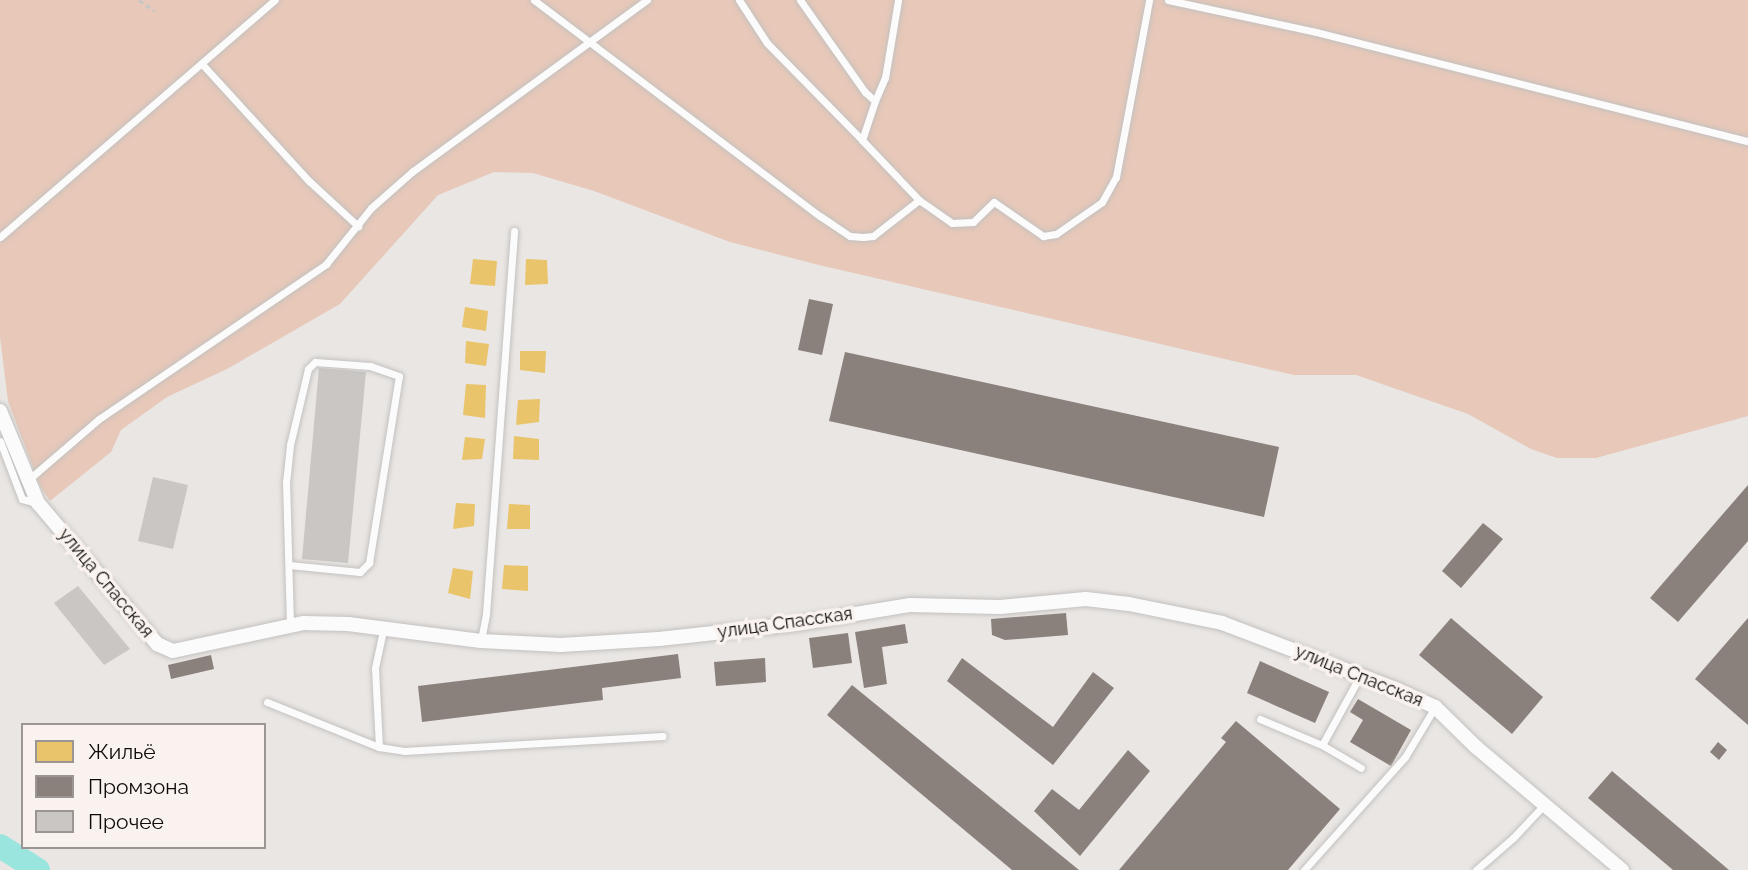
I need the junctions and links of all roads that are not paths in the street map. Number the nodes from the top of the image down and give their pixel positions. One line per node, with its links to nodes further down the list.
1 (275, 0): 10 (lane)
2 (534, 0): 9 (lane)
3 (647, 0): 9 (lane)
4 (739, 0): 12 (lane)
5 (800, 0): 11 (lane)
6 (898, 0): 11 (lane)
7 (1149, 0): 14 (lane)
8 (1168, 0): 13 (lane)
9 (590, 43): 14 (lane); 15 (lane)
10 (202, 64): 15 (lane); 17 (lane)
11 (875, 101): 12 (lane)
12 (862, 140): 14 (lane)
13 (1748, 141)
14 (919, 200)
15 (358, 226): 20 (lane)
16 (514, 231): 25 (lane)
17 (0, 237)
18 (0, 411): 20 (street, улица Спасская)
19 (0, 441): 21 (lane)
20 (27, 481): 21 (street, улица Спасская)
21 (38, 503): 23 (street, улица Спасская)
22 (289, 565): 22 (lane); 23 (lane)
23 (290, 626): 24 (street, улица Спасская)
24 (383, 629): 25 (street, улица Спасская); 32 (lane)
25 (481, 641): 26 (street, улица Спасская)
26 (1360, 675): 28 (street, улица Спасская); 31 (lane)
27 (267, 702): 32 (lane)
28 (1435, 707): 34 (street, улица Спасская); 35 (lane)
29 (1261, 719): 31 (lane)
30 (663, 736): 32 (lane)
31 (1322, 745): 33 (lane)
32 (379, 747)
33 (1361, 768)
34 (1544, 805): 36 (lane); 37 (street, улица Спасская)
35 (1304, 870)
36 (1476, 870)
37 (1622, 870)

